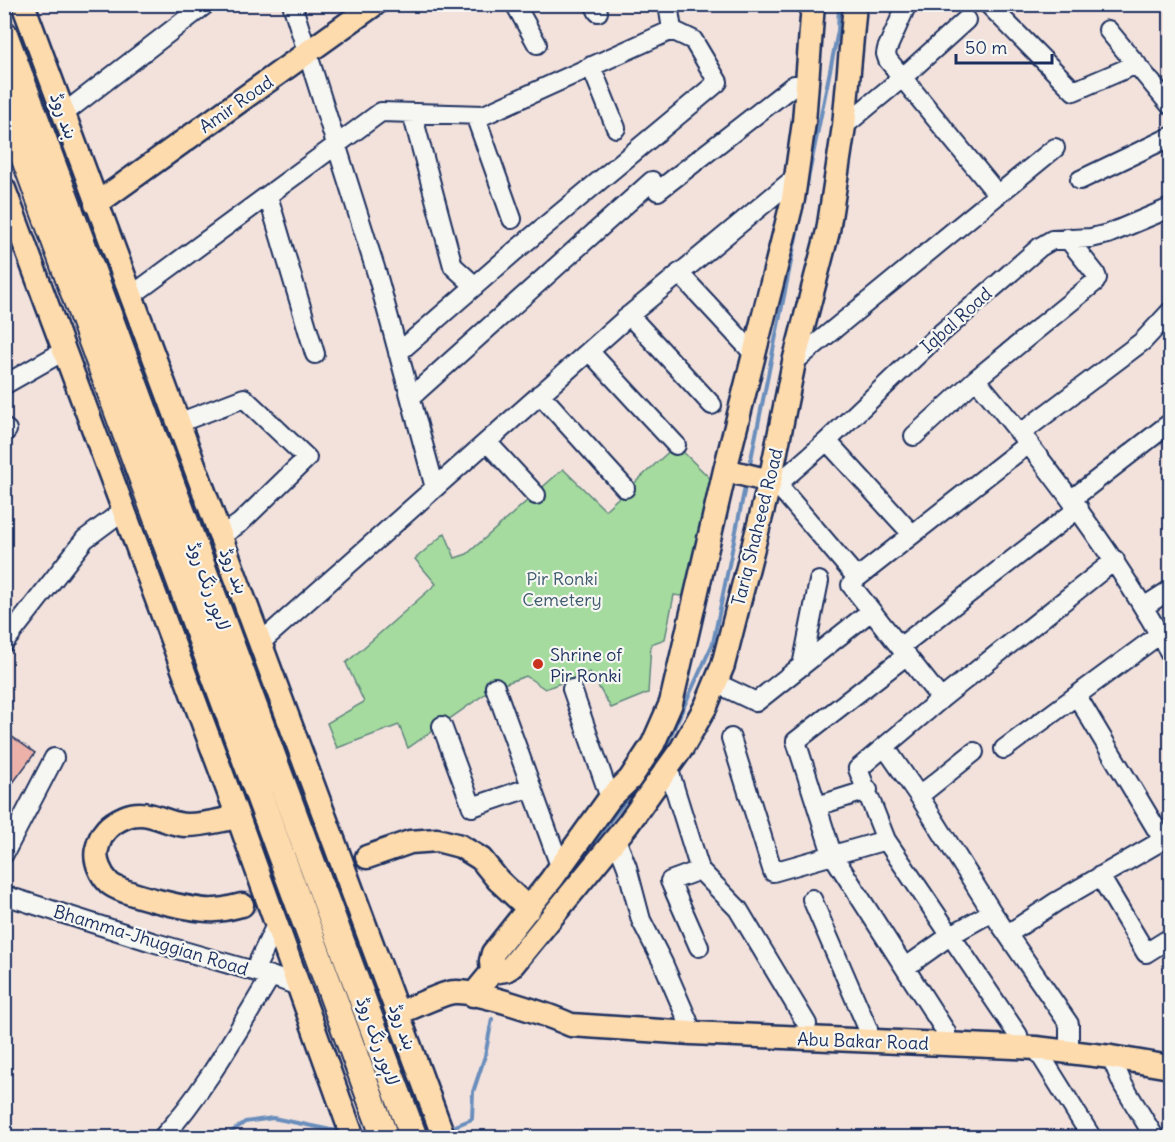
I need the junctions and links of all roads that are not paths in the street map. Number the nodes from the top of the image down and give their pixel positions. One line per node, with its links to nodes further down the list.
1 (23, 4): 24 (main road, بند روڈ)
2 (206, 4): 24 (street)
3 (292, 4): 16 (street)
4 (375, 4): 16 (main road, Amir Road)
5 (514, 4): 15 (street)
6 (668, 4): 12 (street)
7 (813, 4): 20 (main road, Tariq Shaheed Road)
8 (855, 4): 26 (main road, Tariq Shaheed Road)
9 (907, 4): 19 (street)
10 (988, 4): 17 (street)
11 (966, 20): 19 (street)
12 (672, 30): 18 (street); 41 (street)
13 (1108, 30): 17 (street)
14 (4, 34): 142 (highway, لاہور رنگ روڈ)
15 (537, 44)
16 (308, 52): 29 (street); 36 (main road, Amir Road)
17 (1137, 64): 22 (street)
18 (591, 66): 25 (street); 27 (street)
19 (902, 78): 26 (street); 34 (street)
20 (806, 87): 31 (main road, Tariq Shaheed Road); 54 (street)
21 (4, 102): 141 (highway, لاہور رنگ روڈ)
22 (1170, 105)
23 (412, 113): 25 (street); 29 (street); 41 (street)
24 (63, 114): 36 (main road, بند روڈ)
25 (474, 115): 38 (street)
26 (844, 126): 50 (main road, Tariq Shaheed Road)
27 (616, 128)
28 (1170, 137): 32 (street)
29 (337, 144): 35 (street); 47 (street)
30 (1055, 148): 34 (street)
31 (796, 177): 40 (street); 49 (main road, Tariq Shaheed Road)
32 (1080, 180)
33 (4, 189): 45 (main road)
34 (998, 195): 50 (street)
35 (268, 196): 42 (street); 48 (street)
36 (96, 204): 42 (main road, بند روڈ)
37 (1170, 208): 39 (street, Iqbal Road)
38 (512, 219)
39 (1067, 238): 51 (street); 62 (street, Iqbal Road)
40 (679, 273): 44 (street); 49 (street)
41 (475, 286): 47 (street)
42 (131, 296): 56 (main road, بند روڈ)
43 (1170, 312): 61 (street)
44 (629, 315): 46 (street); 55 (street)
45 (64, 351): 52 (street); 71 (main road)
46 (589, 351): 53 (street); 64 (street)
47 (398, 353): 54 (street)
48 (315, 354)
49 (754, 354): 65 (main road, Tariq Shaheed Road)
50 (794, 362): 66 (main road, Tariq Shaheed Road)
51 (975, 379): 60 (street); 61 (street)
52 (4, 385)
53 (540, 394): 63 (street); 68 (street)
54 (411, 397): 67 (street)
55 (712, 405)
56 (178, 423): 73 (main road, بند روڈ); 73 (street)
57 (1170, 423): 70 (street)
58 (4, 428): 59 (street)
59 (4, 433)
60 (914, 436)
61 (1025, 438): 70 (street); 72 (street)
62 (827, 441): 66 (street, Iqbal Road); 72 (street)
63 (487, 442): 67 (street); 69 (street)
64 (676, 445)
65 (727, 471): 66 (main road); 101 (main road, Tariq Shaheed Road)
66 (770, 481): 75 (street); 86 (main road, Tariq Shaheed Road)
67 (435, 488): 82 (street)
68 (625, 488)
69 (536, 495)
70 (1075, 503): 74 (street); 83 (street)
71 (124, 510): 81 (street); 103 (main road)
72 (912, 534): 75 (street)
73 (221, 536): 82 (main road, بند روڈ)
74 (1115, 560): 78 (street); 90 (street)
75 (857, 578): 79 (street)
76 (819, 581): 85 (street)
77 (1170, 590): 78 (street)
78 (1145, 606): 80 (street)
79 (871, 611): 83 (street); 85 (street)
80 (1160, 634): 84 (street); 89 (street)
81 (4, 643)
82 (260, 643): 128 (main road, بند روڈ)
83 (904, 651): 90 (street); 102 (street)
84 (1170, 653)
85 (802, 666): 86 (street)
86 (716, 682): 97 (main road, Tariq Shaheed Road)
87 (495, 687): 98 (street)
88 (572, 689): 101 (street)
89 (1077, 696): 94 (street); 104 (street)
90 (941, 699): 93 (street)
91 (442, 726): 98 (street)
92 (731, 738): 108 (street)
93 (885, 747): 99 (street); 100 (street)
94 (1004, 749)
95 (974, 752): 100 (street)
96 (54, 758): 107 (street)
97 (669, 767): 105 (main road, Tariq Shaheed Road); 111 (street)
98 (531, 787): 110 (street)
99 (867, 790): 102 (street); 106 (street)
100 (918, 796): 117 (street)
101 (610, 798): 110 (main road, Tariq Shaheed Road)
102 (817, 806): 108 (street)
103 (238, 817): 115 (main road); 118 (main road)
104 (1167, 838): 112 (street)
105 (616, 839): 124 (main road, Tariq Shaheed Road); 130 (street)
106 (886, 840): 108 (street); 120 (street)
107 (4, 854)
108 (832, 854): 123 (street)
109 (367, 857): 116 (main road)
110 (560, 866): 116 (main road, Tariq Shaheed Road)
111 (700, 870): 122 (street); 131 (street)
112 (1100, 876): 119 (street); 121 (street)
113 (4, 895): 125 (street, Bhamma-Jhuggian Road)
114 (812, 899): 132 (street)
115 (242, 905)
116 (529, 909): 124 (main road, Tariq Shaheed Road)
117 (992, 912): 119 (street); 120 (street)
118 (276, 925): 125 (street); 126 (main road)
119 (1008, 934): 135 (street)
120 (951, 935): 123 (street); 134 (street)
121 (1170, 938)
122 (699, 947)
123 (906, 967): 133 (street)
124 (492, 972): 127 (main road, Tariq Shaheed Road)
125 (263, 973): 126 (street, Bhamma-Jhuggian Road); 139 (street)
126 (298, 986): 140 (main road)
127 (473, 995): 128 (main road, Abu Bakar Road); 129 (main road, Abu Bakar Road)
128 (398, 1013): 143 (main road, بند روڈ)
129 (555, 1018): 130 (main road, Abu Bakar Road); 134 (main road, Abu Bakar Road)
130 (688, 1021): 131 (main road, Abu Bakar Road)
131 (807, 1024): 132 (main road, Abu Bakar Road)
132 (868, 1029): 133 (main road, Abu Bakar Road)
133 (946, 1032): 134 (main road, Abu Bakar Road)
134 (1027, 1041): 135 (main road, Abu Bakar Road); 144 (street)
135 (1069, 1046): 136 (main road, Abu Bakar Road); 137 (main road, Abu Bakar Road)
136 (1170, 1055)
137 (1111, 1057): 138 (main road, Abu Bakar Road); 145 (street)
138 (1170, 1067)
139 (162, 1137)
140 (354, 1137)
141 (385, 1137)
142 (414, 1137)
143 (444, 1137)
144 (1092, 1137)
145 (1155, 1137)

